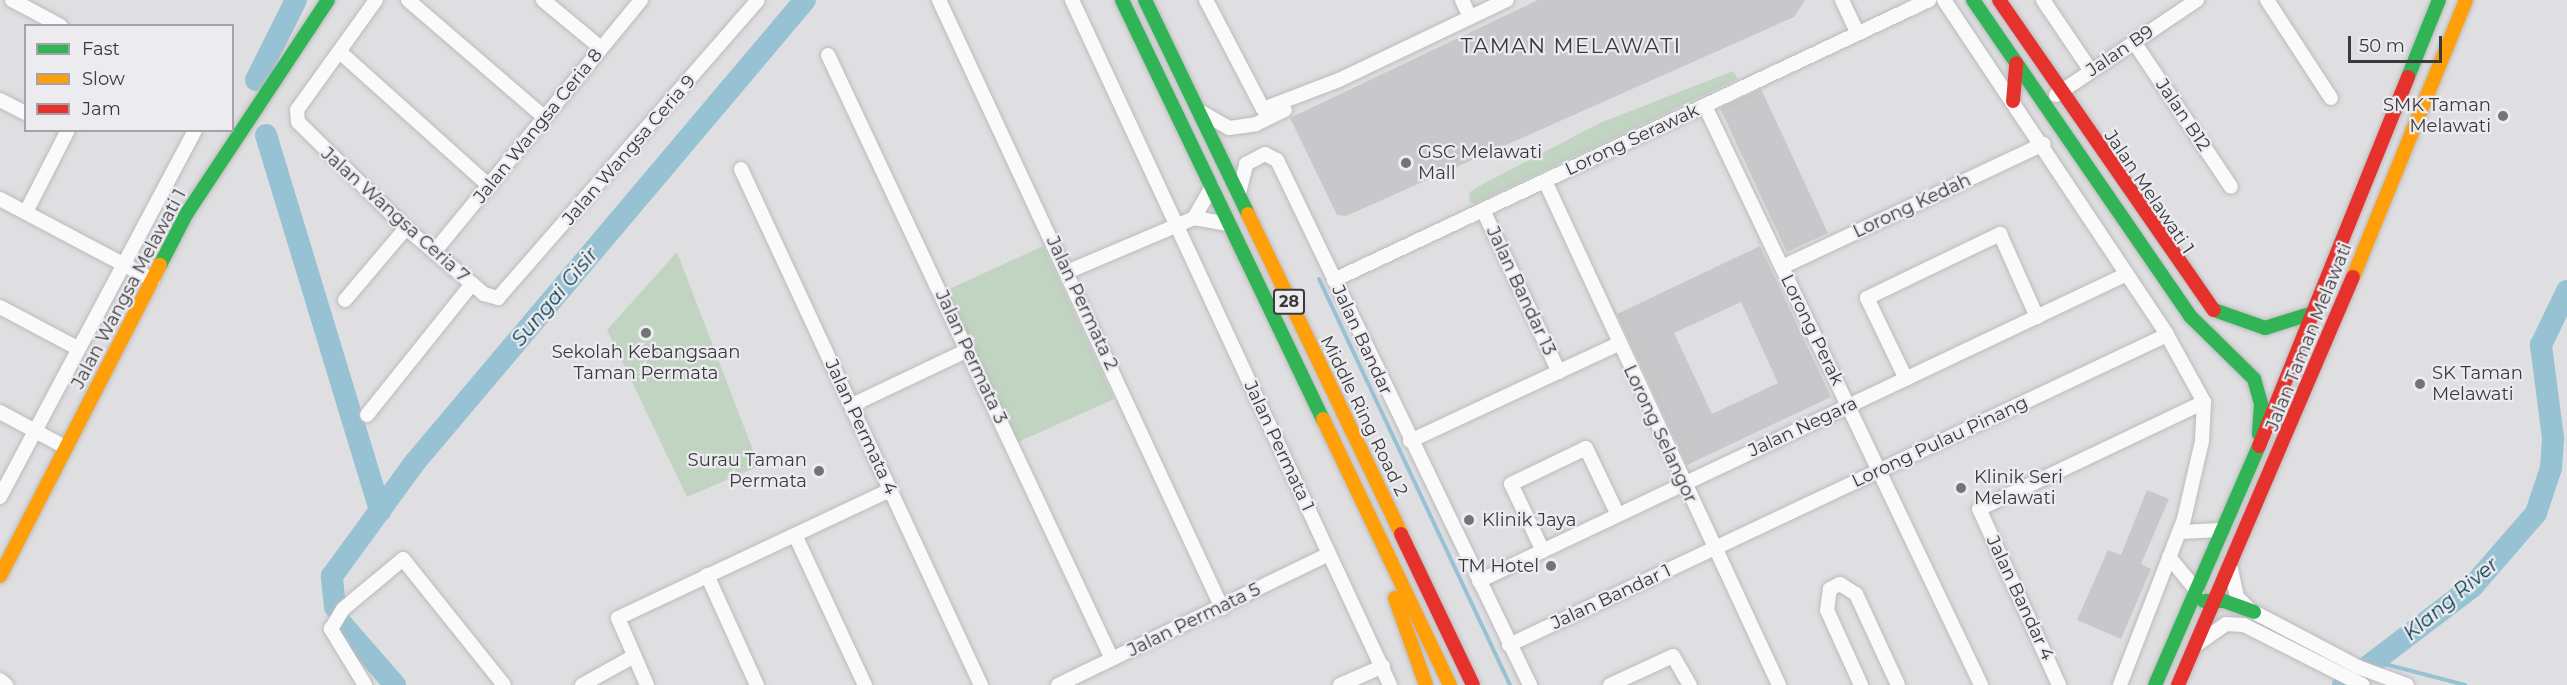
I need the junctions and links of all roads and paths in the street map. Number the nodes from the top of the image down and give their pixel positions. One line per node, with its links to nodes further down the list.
1 (12, 0): 25 (street)
2 (328, 0): 68 (main road, Jalan Wangsa Melawati 1)
3 (376, 0): 31 (street)
4 (408, 0): 45 (street)
5 (543, 0): 30 (street)
6 (641, 0): 30 (street, Jalan Wangsa Ceria 8)
7 (758, 0): 71 (street, Jalan Wangsa Ceria 9)
8 (939, 0): 66 (street, Jalan Permata 2)
9 (1072, 0): 61 (street, Jalan Permata 1)
10 (1122, 0): 53 (main road, 28)
11 (1145, 0): 43 (main road, Middle Ring Road 2 / 28)
12 (1206, 0): 41 (street)
13 (1462, 0): 26 (street)
14 (1507, 0): 26 (street)
15 (1842, 0): 28 (street)
16 (1929, 0): 28 (street, Lorong Serawak)
17 (1944, 0): 39 (street)
18 (1973, 0): 33 (main road, Jalan Melawati 1)
19 (1999, 0): 36 (main road, Jalan Melawati 1)
20 (2043, 0): 34 (street)
21 (2267, 0): 37 (street)
22 (2439, 0): 74 (main road, Jalan Taman Melawati)
23 (2466, 0): 104 (main road, Jalan Taman Melawati)
24 (2194, 1): 29 (street, Jalan B9)
25 (34, 5): 27 (street)
26 (1470, 17): 35 (street)
27 (58, 24)
28 (1857, 32): 42 (street, Lorong Serawak)
29 (2134, 42): 34 (street, Jalan B9); 54 (street, Jalan B12)
30 (601, 48): 45 (street, Jalan Wangsa Ceria 8)
31 (341, 53): 52 (street); 62 (street, Jalan Wangsa Ceria 7)
32 (828, 55): 79 (street, Jalan Permata 3)
33 (2016, 63): 39 (main road); 40 (main road, Jalan Melawati 1)
34 (2091, 71): 36 (street, Jalan B9)
35 (1339, 80): 41 (street); 46 (street)
36 (2061, 92): 40 (street, Jalan B9); 74 (main road, Jalan Melawati 1)
37 (2331, 98)
38 (0, 100): 44 (street)
39 (2013, 101): 49 (street)
40 (2044, 103): 90 (main road, Jalan Melawati 1)
41 (1258, 105): 46 (street)
42 (1705, 106): 51 (street, Lorong Serawak); 65 (street, Lorong Perak)
43 (1197, 110): 46 (street); 55 (main road, Middle Ring Road 2 / 28)
44 (24, 112)
45 (544, 117): 52 (street, Jalan Wangsa Ceria 8)
46 (1243, 126)
47 (65, 132): 58 (street)
48 (194, 132): 64 (street)
49 (2043, 144): 65 (street, Lorong Kedah); 67 (street)
50 (741, 169): 83 (street, Jalan Permata 4)
51 (1545, 181): 57 (street, Lorong Serawak); 77 (street, Lorong Selangor)
52 (489, 186): 63 (street, Jalan Wangsa Ceria 8)
53 (1212, 187): 59 (street); 60 (main road, 28)
54 (2231, 187)
55 (1238, 196): 69 (street, Jalan Bandar); 133 (main road, Middle Ring Road 2 / 28)
56 (0, 199): 58 (street)
57 (1484, 210): 69 (street, Lorong Serawak); 80 (street, Jalan Bandar 13)
58 (26, 212): 64 (street)
59 (1194, 218): 60 (street); 61 (street)
60 (1229, 224): 99 (main road, 28)
61 (1177, 225): 66 (street); 102 (street, Jalan Permata 1)
62 (406, 228): 63 (street, Jalan Wangsa Ceria 7); 72 (street)
63 (434, 252): 70 (street, Jalan Wangsa Ceria 7)
64 (124, 265): 68 (street); 78 (street)
65 (1782, 267): 84 (street, Lorong Perak)
66 (1067, 272): 110 (street, Jalan Permata 2)
67 (2127, 274): 75 (street, Jalan Negara); 76 (street)
68 (153, 280): 89 (main road, Jalan Wangsa Melawati 1)
69 (1334, 280): 88 (street, Jalan Bandar)
70 (472, 284): 71 (street, Jalan Wangsa Ceria 7); 86 (street)
71 (498, 298)
72 (345, 300)
73 (0, 307): 78 (street)
74 (2316, 312): 90 (main road, Jalan Taman Melawati)
75 (2037, 317): 81 (street, Jalan Negara); 81 (street)
76 (2167, 335): 82 (street); 91 (street, Lorong Pulau Pinang)
77 (1618, 344): 80 (street); 92 (street, Lorong Selangor)
78 (79, 349): 87 (street)
79 (968, 350): 83 (street); 116 (street, Jalan Permata 3)
80 (1558, 372): 88 (street)
81 (1906, 379): 84 (street, Jalan Negara)
82 (2204, 402): 97 (street); 141 (street, Jalan Bandar 4)
83 (852, 405): 93 (street, Jalan Permata 4)
84 (1848, 406): 91 (street, Lorong Perak); 92 (street, Jalan Negara)
85 (0, 412): 87 (street)
86 (367, 415)
87 (36, 431): 89 (street); 94 (street)
88 (1410, 441): 107 (street, Jalan Bandar)
89 (65, 447): 106 (main road, Jalan Wangsa Melawati 1)
90 (2259, 448): 96 (main road, Jalan Taman Melawati)
91 (1879, 471): 100 (street, Lorong Pulau Pinang); 140 (street, Lorong Perak)
92 (1683, 484): 95 (street, Jalan Negara); 100 (street, Lorong Selangor)
93 (890, 490): 98 (street); 127 (street, Jalan Permata 4)
94 (0, 497)
95 (1618, 515): 101 (street, Jalan Negara); 101 (street)
96 (2221, 530): 97 (street); 108 (main road, Jalan Taman Melawati)
97 (2179, 532): 103 (street)
98 (795, 535): 105 (street); 126 (street)
99 (1384, 547): 131 (main road); 132 (main road, 28)
100 (1713, 549): 113 (street, Jalan Bandar 1); 137 (street, Lorong Selangor)
101 (1543, 550): 107 (street, Jalan Negara)
102 (1329, 554): 110 (street, Jalan Permata 5); 117 (street, Jalan Permata 1)
103 (2169, 557): 108 (street); 142 (street)
104 (2230, 566): 109 (main road, Jalan Taman Melawati); 112 (street)
105 (707, 575): 115 (street); 125 (street)
106 (0, 576)
107 (1479, 581): 113 (street, Jalan Bandar)
108 (2197, 591): 111 (main road, Jalan Taman Melawati)
109 (2216, 599): 111 (main road); 112 (main road); 114 (main road, Jalan Taman Melawati)
110 (1222, 608): 116 (street, Jalan Permata 5)
111 (2187, 611): 143 (main road, Jalan Taman Melawati)
112 (2254, 612): 119 (street)
113 (1509, 645): 134 (street, Jalan Bandar)
114 (2193, 649): 144 (main road, Jalan Taman Melawati); 145 (street)
115 (634, 656): 123 (street); 124 (street)
116 (1112, 659): 128 (street, Jalan Permata 5)
117 (1383, 666): 129 (street); 130 (street, Jalan Permata 1)
118 (0, 680): 120 (street)
119 (2404, 684)
120 (6, 685)
121 (365, 685): 122 (street)
122 (504, 685)
123 (582, 685)
124 (647, 685)
125 (757, 685)
126 (865, 685)
127 (981, 685)
128 (1058, 685)
129 (1340, 685)
130 (1390, 685)
131 (1426, 685)
132 (1450, 685)
133 (1473, 685)
134 (1530, 685)
135 (1610, 685): 136 (street)
136 (1690, 685)
137 (1779, 685)
138 (1862, 685): 139 (street)
139 (1898, 685)
140 (1981, 685)
141 (2059, 685)
142 (2120, 685)
143 (2155, 685)
144 (2178, 685)
145 (2363, 685)

